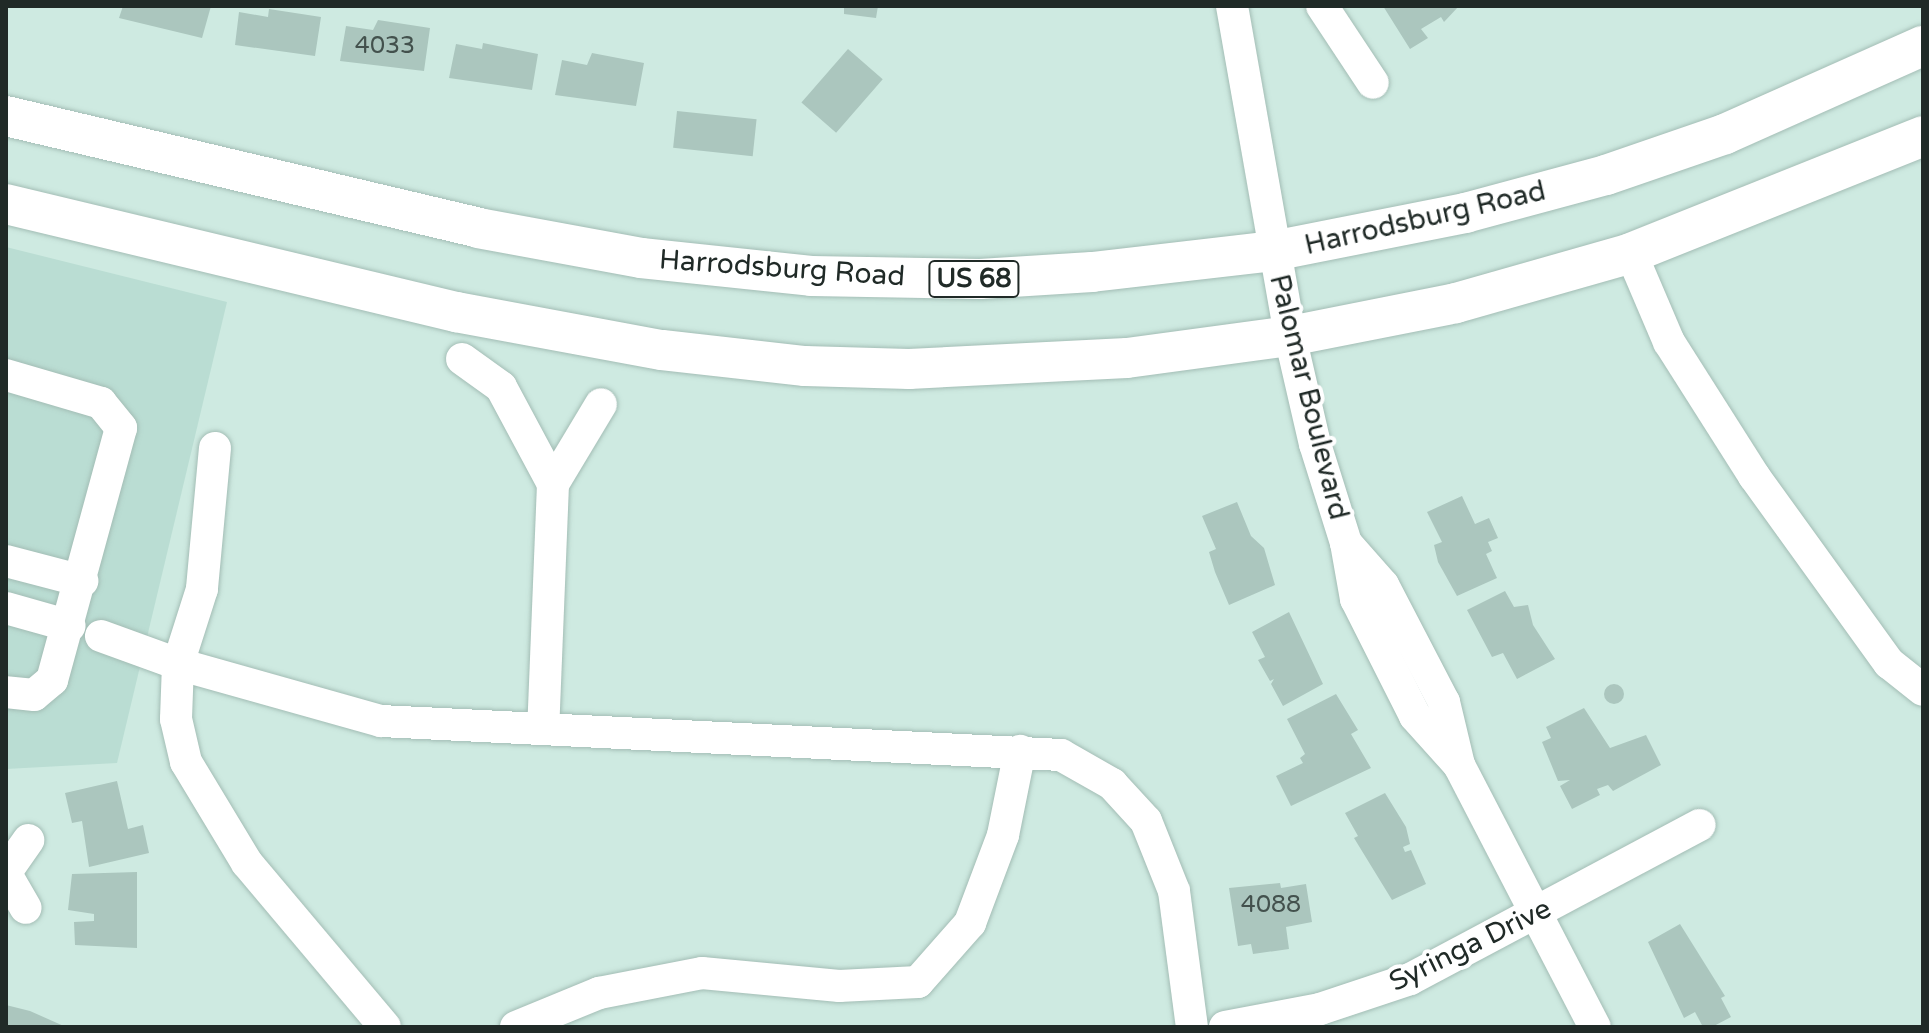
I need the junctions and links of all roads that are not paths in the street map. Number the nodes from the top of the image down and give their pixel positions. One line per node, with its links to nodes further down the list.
1 (1232, 6): 8 (street, Palomar Boulevard)
2 (1322, 6): 4 (street)
3 (1923, 46): 8 (main road, Harrodsburg Road / US 68)
4 (1373, 83)
5 (6, 116): 8 (main road, Harrodsburg Road / US 68)
6 (1923, 136): 9 (main road)
7 (6, 204): 10 (main road)
8 (1273, 251): 10 (street, Palomar Boulevard)
9 (1631, 253): 10 (main road); 22 (street)
10 (1290, 336): 30 (street, Palomar Boulevard)
11 (462, 359): 15 (street)
12 (6, 375): 17 (street)
13 (601, 404): 15 (street)
14 (215, 448): 21 (street)
15 (553, 484): 24 (street)
16 (6, 561): 17 (street)
17 (82, 581): 19 (street)
18 (6, 608): 19 (street)
19 (70, 626): 23 (street)
20 (101, 636): 21 (street)
21 (178, 664): 24 (street); 31 (street)
22 (1923, 690)
23 (6, 692)
24 (543, 728): 25 (street)
25 (1020, 751): 32 (street); 33 (street)
26 (1700, 825): 30 (street, Syringa Drive)
27 (28, 840): 28 (street)
28 (6, 873): 29 (street)
29 (26, 908)
30 (1535, 914): 34 (street, Syringa Drive); 35 (street, Palomar Boulevard)
31 (385, 1027)
32 (516, 1027)
33 (1192, 1027)
34 (1225, 1027)
35 (1595, 1027)

